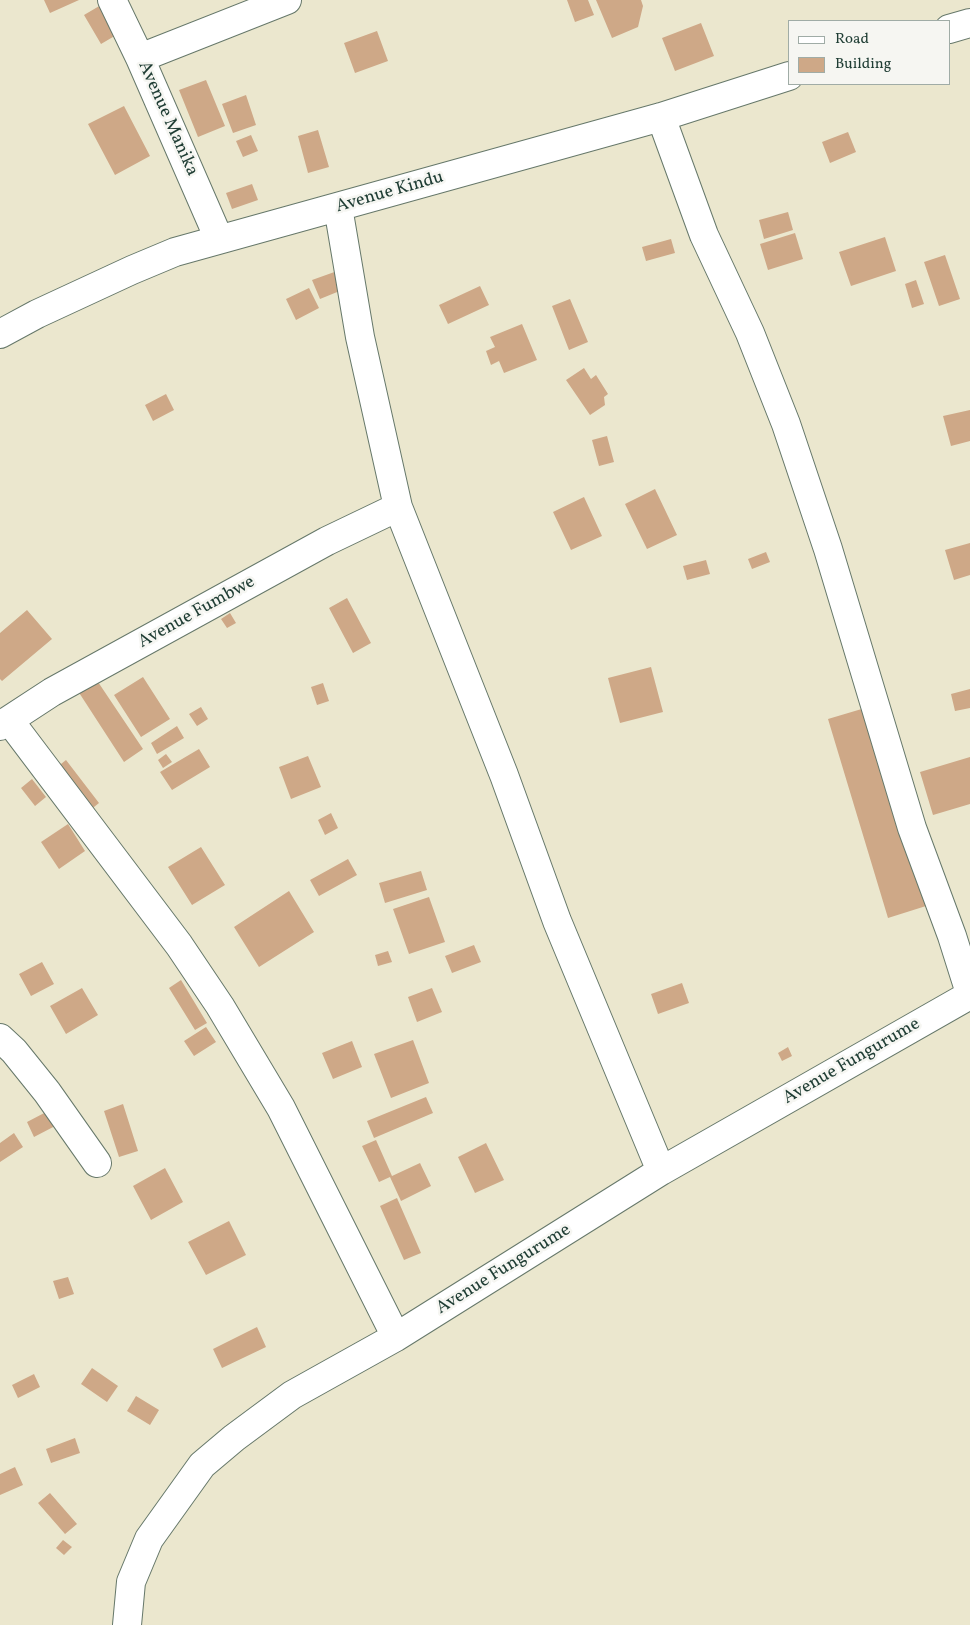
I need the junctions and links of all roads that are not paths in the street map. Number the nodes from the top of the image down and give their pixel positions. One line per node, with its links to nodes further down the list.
1 (112, 0): 5 (street, Avenue Manika)
2 (287, 0): 5 (street)
3 (970, 23): 4 (street)
4 (950, 29)
5 (140, 58): 9 (street, Avenue Manika)
6 (788, 76): 7 (street, Avenue Kindu)
7 (661, 117): 8 (street, Avenue Kindu); 13 (street)
8 (338, 207): 9 (street, Avenue Kindu); 11 (street)
9 (219, 238): 10 (street, Avenue Kindu)
10 (0, 334)
11 (398, 507): 12 (street, Avenue Fumbwe); 16 (street)
12 (5, 723): 17 (street)
13 (970, 994): 16 (street, Avenue Fungurume)
14 (0, 1038): 15 (street)
15 (97, 1163)
16 (661, 1171): 17 (street, Avenue Fungurume)
17 (396, 1337): 18 (street, Avenue Fungurume)
18 (128, 1625)

